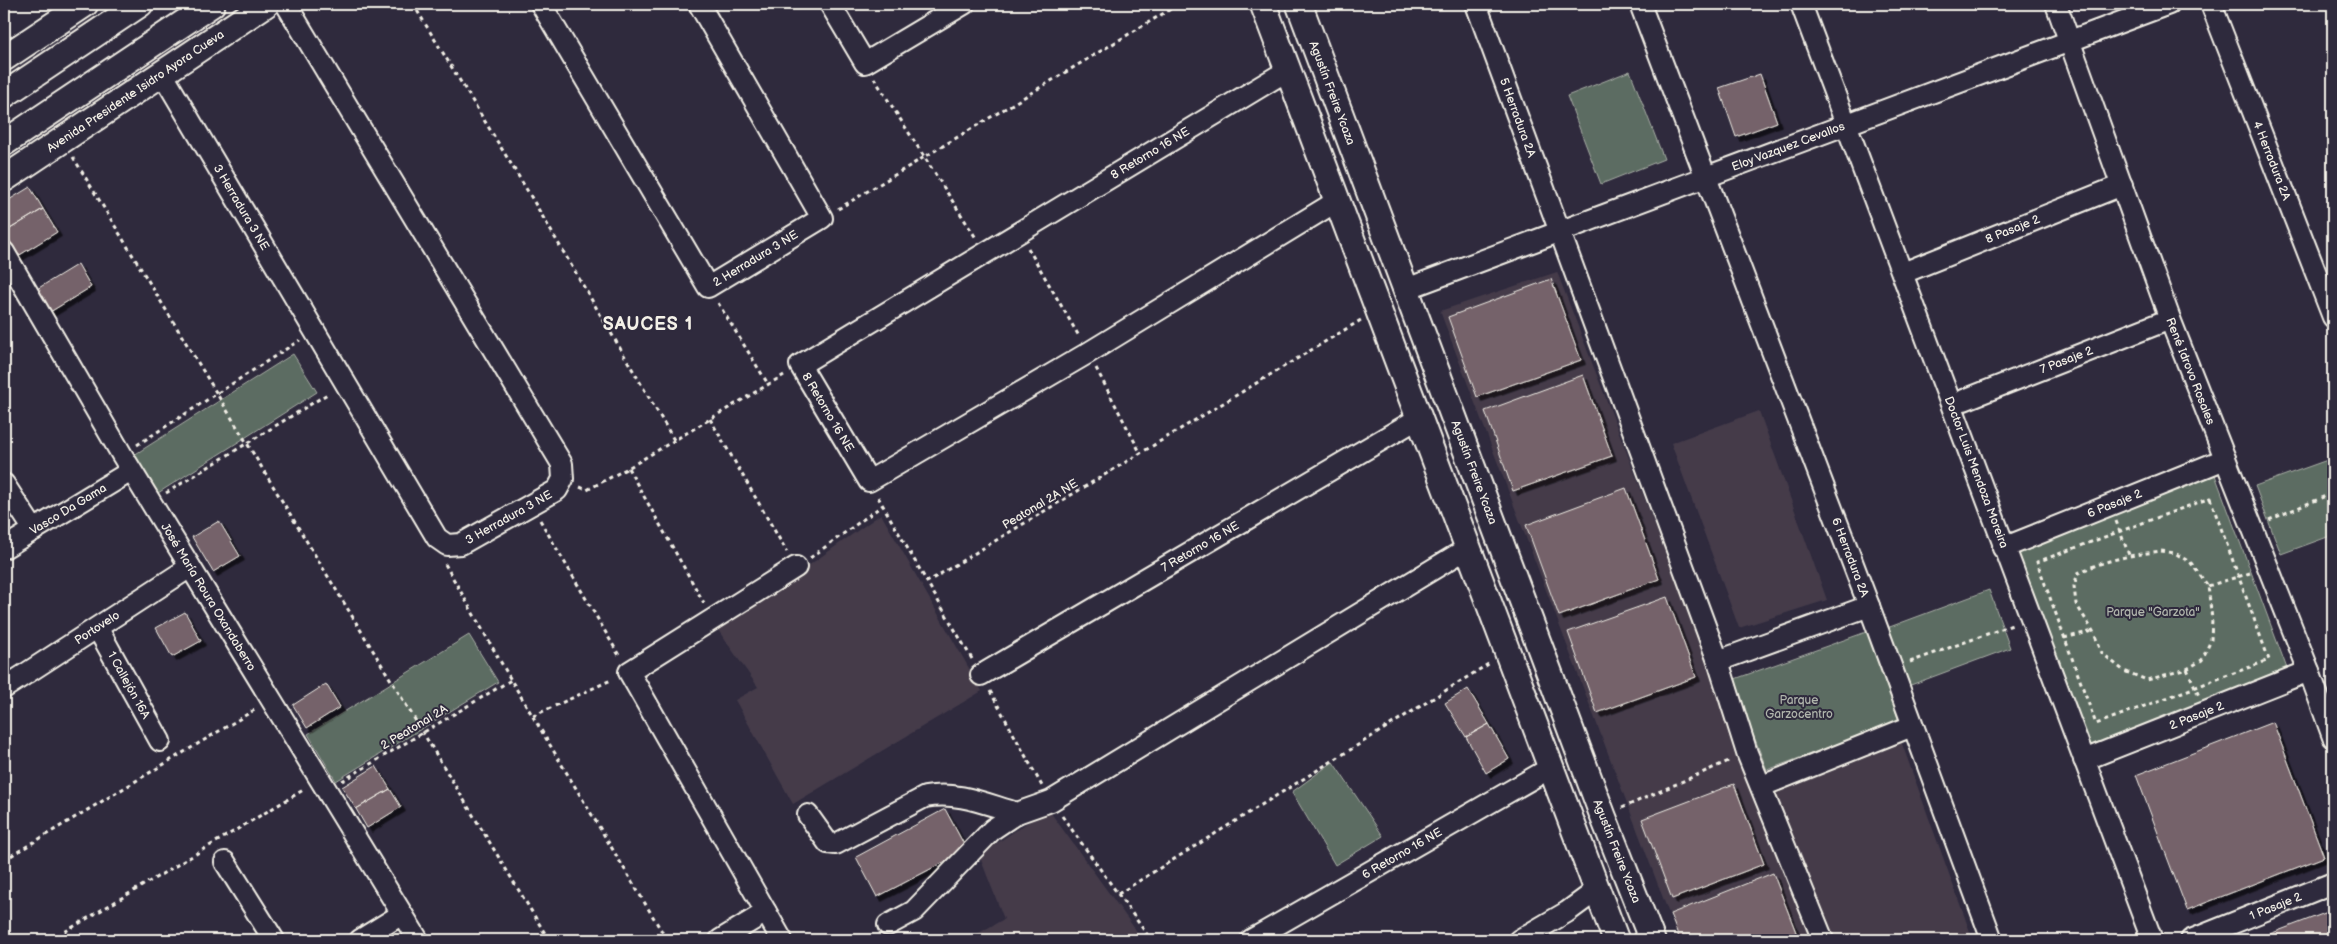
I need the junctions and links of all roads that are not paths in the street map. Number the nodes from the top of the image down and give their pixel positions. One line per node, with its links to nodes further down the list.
1 (85, 4): 19 (main road)
2 (140, 4): 22 (main road)
3 (212, 4): 24 (main road)
4 (266, 4): 21 (main road, Avenida Presidente Isidro Ayora Cueva)
5 (286, 4): 21 (street, 3 Herradura 3 NE)
6 (541, 4): 7 (street, 2 Herradura 3 NE)
7 (699, 4)
8 (830, 4): 9 (street)
9 (964, 4)
10 (1263, 4): 20 (main road)
11 (1299, 4): 32 (main road, Agustín Freire Ycaza)
12 (1476, 4): 29 (street, 5 Herradura 2A)
13 (1640, 4): 25 (street)
14 (1801, 4): 23 (street, Doctor Luis Mendoza Moreira)
15 (2056, 4): 18 (street, René Idrovo Rosales)
16 (2170, 4): 18 (street, Eloy Vazquez Cevallos)
17 (2211, 4): 33 (street, 4 Herradura 2A)
18 (2069, 40): 23 (street, Eloy Vazquez Cevallos); 27 (street, René Idrovo Rosales)
19 (4, 58)
20 (1288, 70): 28 (main road); 28 (street, 8 Retorno 16 NE)
21 (162, 73): 26 (main road, Avenida Presidente Isidro Ayora Cueva)
22 (4, 95)
23 (1846, 124): 25 (street, Eloy Vazquez Cevallos); 31 (street, Doctor Luis Mendoza Moreira)
24 (4, 143)
25 (1705, 176): 29 (street, Eloy Vazquez Cevallos); 46 (street, 6 Herradura 2A)
26 (4, 179)
27 (2122, 185): 31 (street, 8 Pasaje 2); 34 (street, René Idrovo Rosales)
28 (1337, 201): 36 (main road)
29 (1559, 232): 32 (street, Eloy Vazquez Cevallos); 48 (street)
30 (4, 252): 38 (street, José María Roura Oxandaberro)
31 (1903, 273): 43 (street, Doctor Luis Mendoza Moreira)
32 (1406, 289): 74 (main road, Agustín Freire Ycaza)
33 (2333, 317)
34 (2170, 319): 35 (street, 7 Pasaje 2); 37 (street, René Idrovo Rosales)
35 (1964, 400)
36 (1419, 418): 42 (main road); 50 (street, 7 Retorno 16 NE)
37 (2225, 459): 43 (street, 6 Pasaje 2); 49 (street, René Idrovo Rosales)
38 (126, 463): 40 (street, Vasco Da Gama); 44 (street, José María Roura Oxandaberro)
39 (4, 484): 40 (street)
40 (34, 530): 41 (street, Vasco Da Gama)
41 (4, 548)
42 (1468, 548): 56 (main road); 58 (street)
43 (2003, 548): 55 (street, Doctor Luis Mendoza Moreira)
44 (190, 567): 47 (street, Portovelo); 64 (street, José María Roura Oxandaberro)
45 (796, 567): 63 (street)
46 (1869, 606): 48 (street); 52 (street, 6 Herradura 2A)
47 (98, 628): 51 (street, Portovelo); 54 (street, 1 Callejón 16A)
48 (1718, 661): 57 (street)
49 (2310, 671): 53 (street, René Idrovo Rosales); 55 (street, 2 Pasaje 2)
50 (981, 675)
51 (4, 688)
52 (1912, 726): 57 (street); 76 (street, 6 Herradura 2A)
53 (2333, 737)
54 (160, 741)
55 (2084, 760): 77 (street, Doctor Luis Mendoza Moreira)
56 (1552, 767): 62 (main road); 71 (street, 6 Retorno 16 NE)
57 (1762, 786): 75 (street)
58 (1016, 814): 59 (street); 65 (street)
59 (808, 815)
60 (226, 862): 66 (street)
61 (2333, 883): 78 (street, 1 Pasaje 2)
62 (1597, 890): 72 (street); 73 (main road)
63 (766, 912): 69 (street); 70 (street)
64 (402, 914): 67 (street); 68 (street, José María Roura Oxandaberro)
65 (888, 926)
66 (274, 940)
67 (360, 940)
68 (418, 940)
69 (720, 940)
70 (782, 940)
71 (1250, 940)
72 (1519, 940)
73 (1616, 940)
74 (1652, 940)
75 (1823, 940)
76 (1992, 940)
77 (2152, 940)
78 (2191, 940)

